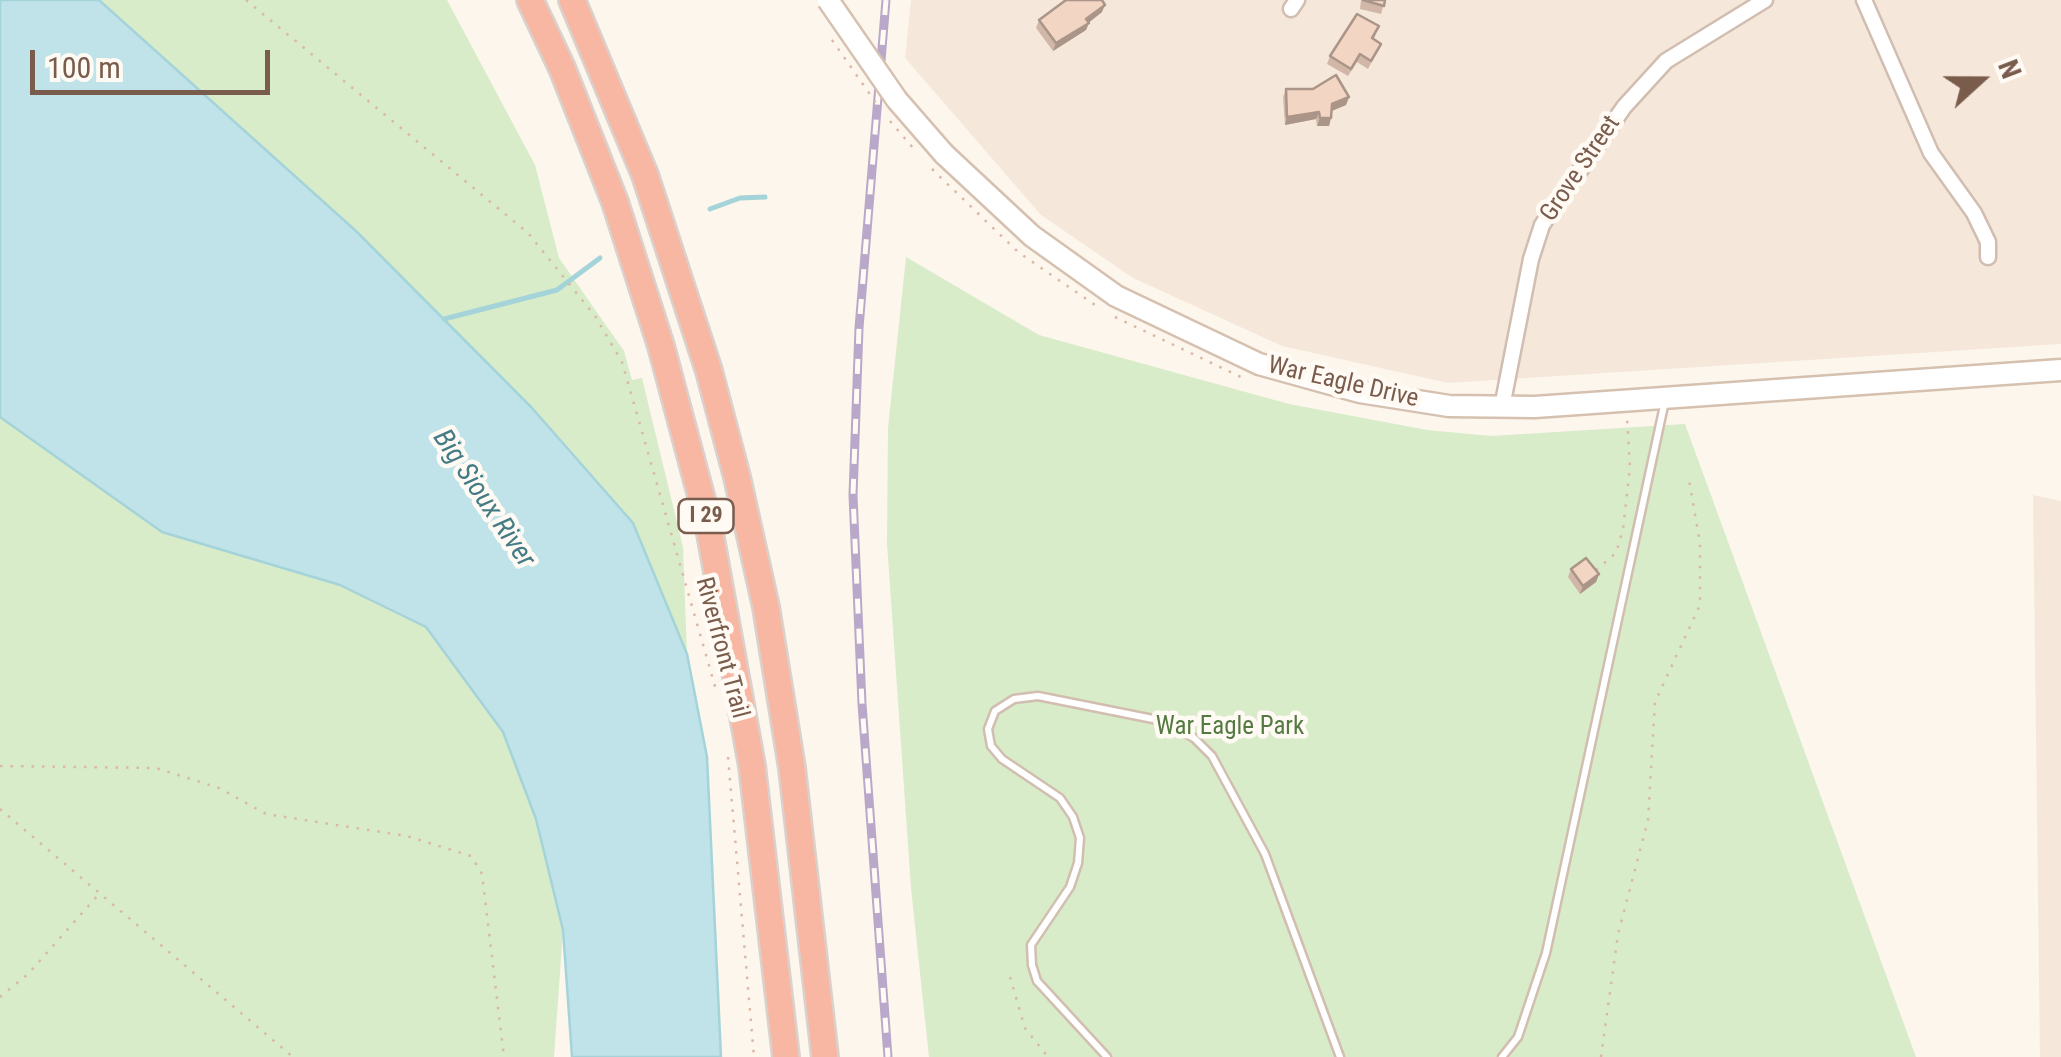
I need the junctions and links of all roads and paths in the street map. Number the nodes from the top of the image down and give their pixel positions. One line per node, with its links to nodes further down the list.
1 (246, 0): 14 (path, Riverfront Trail)
2 (530, 0): 24 (highway, I 29)
3 (572, 0): 25 (highway, I 29)
4 (828, 0): 11 (main road, War Eagle Drive, bridge)
5 (1765, 0): 11 (street, Grove Street)
6 (1864, 0): 7 (street)
7 (1988, 257)
8 (2061, 370): 9 (main road, War Eagle Drive)
9 (1665, 400): 10 (main road, War Eagle Drive); 29 (lane)
10 (1625, 402): 11 (main road, War Eagle Drive); 13 (path)
11 (1502, 407)
12 (1689, 480): 30 (path)
13 (1590, 574)
14 (721, 707)
15 (727, 742): 23 (path, Riverfront Trail)
16 (0, 766): 22 (path)
17 (0, 809): 18 (path)
18 (100, 894): 20 (path); 21 (path)
19 (1010, 977): 26 (path)
20 (0, 997)
21 (292, 1057)
22 (504, 1057)
23 (754, 1057)
24 (786, 1057)
25 (825, 1057)
26 (1048, 1057)
27 (1107, 1057): 28 (lane)
28 (1340, 1057)
29 (1502, 1057)
30 (1601, 1057)

